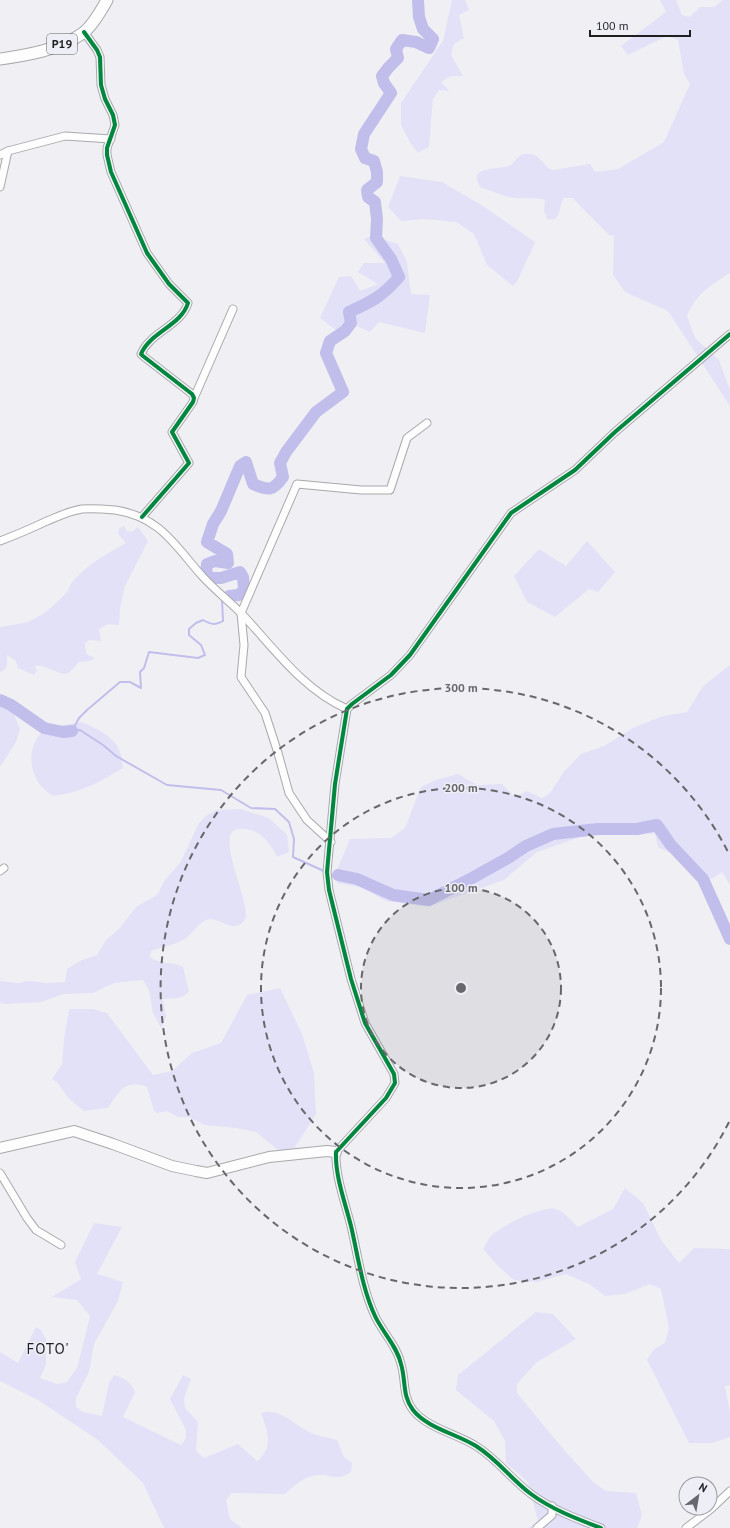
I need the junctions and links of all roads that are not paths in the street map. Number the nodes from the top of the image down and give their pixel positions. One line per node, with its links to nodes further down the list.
1 (107, 0): 2 (main road, P19)
2 (84, 32): 3 (main road, P19); 4 (street)
3 (0, 59)
4 (111, 139): 5 (street); 10 (street)
5 (8, 151): 6 (street); 7 (street)
6 (0, 155)
7 (0, 187)
8 (233, 309): 10 (street)
9 (730, 334): 15 (street)
10 (194, 398): 12 (street)
11 (427, 423): 14 (street)
12 (142, 518): 13 (street); 14 (street)
13 (0, 541)
14 (241, 613): 15 (street); 16 (street)
15 (347, 709): 16 (street)
16 (331, 842): 18 (street)
17 (0, 1148): 18 (street)
18 (336, 1152): 22 (street)
19 (0, 1173): 20 (street)
20 (61, 1245)
21 (730, 1491): 25 (street)
22 (552, 1506): 23 (street); 24 (street)
23 (536, 1528)
24 (601, 1528)
25 (686, 1528)

